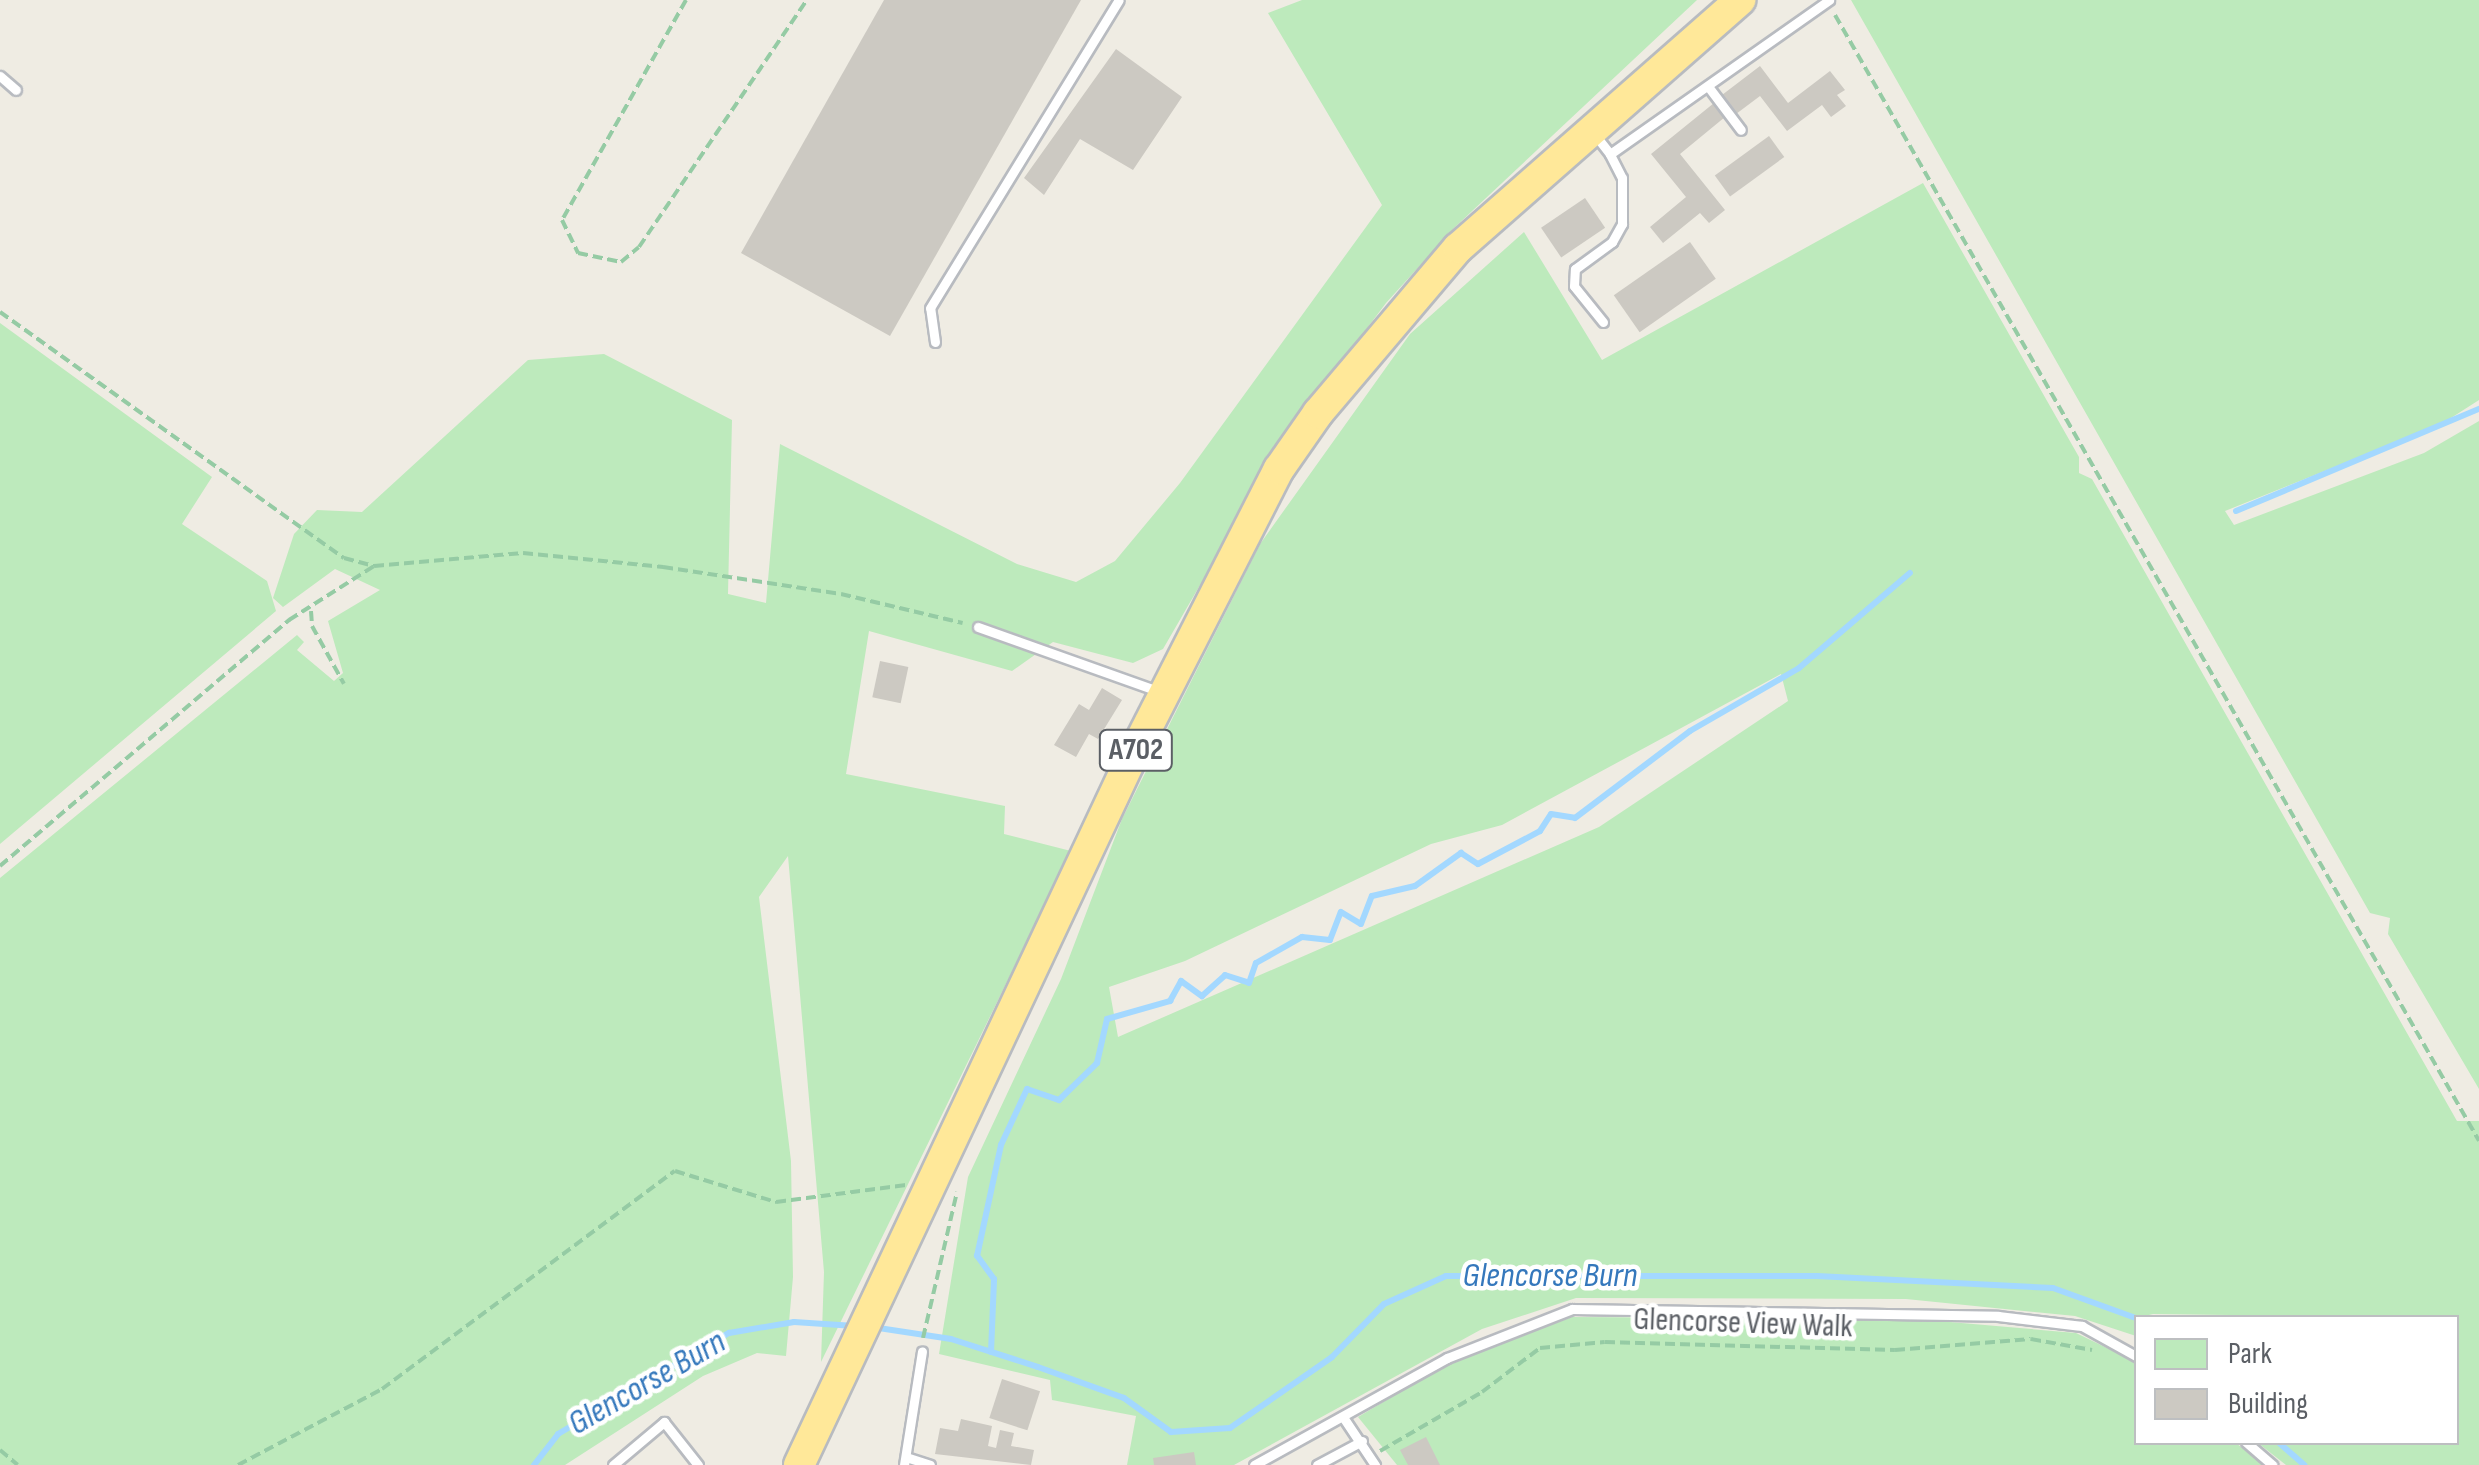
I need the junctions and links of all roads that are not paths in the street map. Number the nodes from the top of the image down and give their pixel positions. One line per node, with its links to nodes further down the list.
1 (1119, 0): 11 (lane)
2 (1740, 0): 7 (highway, A702)
3 (1828, 1): 5 (lane)
4 (0, 76): 6 (lane)
5 (1710, 89): 8 (lane); 9 (lane)
6 (16, 90)
7 (1592, 129): 9 (lane); 13 (highway, A702)
8 (1741, 130)
9 (1610, 154): 10 (lane)
10 (1603, 322)
11 (935, 342)
12 (978, 627): 13 (lane)
13 (1164, 692): 23 (highway, A702)
14 (922, 1352): 20 (lane)
15 (2134, 1355): 16 (lane)
16 (1343, 1417): 17 (lane); 25 (lane)
17 (1362, 1441): 19 (lane); 26 (lane)
18 (2249, 1445): 27 (lane)
19 (1373, 1460)
20 (907, 1462): 24 (lane)
21 (613, 1465): 22 (lane)
22 (698, 1465)
23 (799, 1465)
24 (930, 1465)
25 (1254, 1465)
26 (1317, 1465)
27 (2272, 1465)

